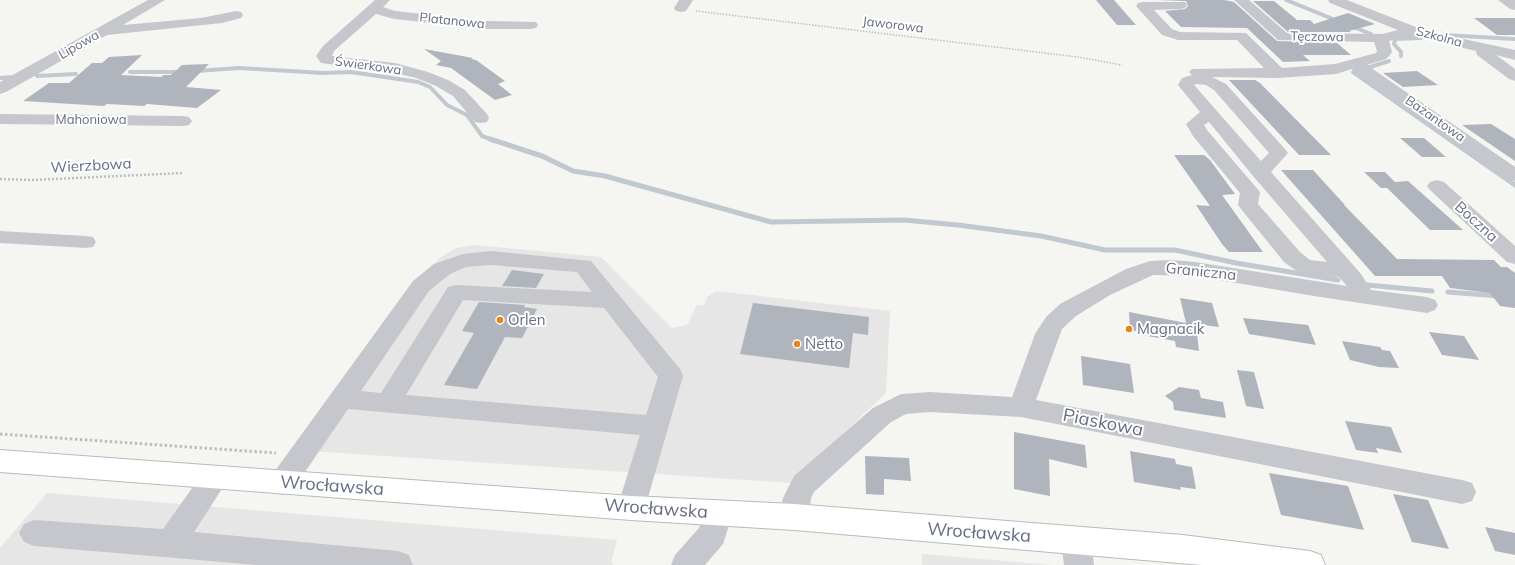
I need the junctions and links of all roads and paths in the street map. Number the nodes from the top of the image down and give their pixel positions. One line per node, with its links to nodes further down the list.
1 (158, 0): 12 (street, Lipowa)
2 (1241, 0): 14 (street, Tęczowa)
3 (1335, 0): 8 (street, Szkolna)
4 (1505, 0): 9 (street)
5 (683, 4): 18 (path, Jaworowa)
6 (378, 5): 11 (street, Platanowa); 24 (street, Świerkowa)
7 (1180, 5): 20 (street)
8 (1364, 6): 13 (street, Szkolna)
9 (1515, 6)
10 (236, 15): 12 (street)
11 (531, 25)
12 (102, 32): 22 (street, Lipowa)
13 (1422, 34): 14 (street); 15 (street, Szkolna)
14 (1382, 38): 17 (street)
15 (1474, 46): 16 (street, Szkolna); 21 (street)
16 (1515, 55)
17 (1355, 64): 20 (street); 29 (street, Bażantowa)
18 (1122, 65)
19 (1186, 72): 20 (street)
20 (1278, 73)
21 (1515, 76)
22 (0, 90)
23 (1210, 112): 27 (street); 27 (street); 36 (street)
24 (481, 118)
25 (0, 119): 26 (street, Mahoniowa)
26 (182, 120)
27 (1260, 172): 36 (street)
28 (183, 173): 30 (path, Wierzbowa)
29 (1515, 175)
30 (0, 179)
31 (1437, 186): 34 (street, Boczna)
32 (5, 241): 33 (street)
33 (86, 242)
34 (1515, 257)
35 (474, 260): 37 (street); 38 (street); 40 (street)
36 (1344, 270): 39 (street)
37 (419, 289): 38 (street); 42 (street)
38 (456, 292): 40 (street); 43 (street)
39 (1364, 296): 41 (street, Graniczna); 44 (street, Graniczna)
40 (611, 301): 45 (street)
41 (1427, 305)
42 (341, 399): 43 (street); 47 (street)
43 (388, 403): 45 (street)
44 (1021, 407): 51 (street, Piaskowa); 54 (street, Piaskowa)
45 (656, 426): 52 (street)
46 (0, 434): 47 (path)
47 (300, 458): 50 (street)
48 (3, 465): 49 (main road, Wrocławska)
49 (215, 478): 50 (main road, Wrocławska); 56 (street)
50 (282, 483): 52 (main road, Wrocławska)
51 (1462, 492)
52 (631, 508): 53 (main road, Wrocławska)
53 (718, 513): 54 (main road, Wrocławska); 59 (street)
54 (794, 517): 57 (main road, Wrocławska)
55 (34, 533): 56 (street)
56 (170, 543): 58 (street)
57 (1077, 553): 60 (main road, Wrocławska)
58 (398, 565)
59 (686, 565)
60 (1310, 565)

